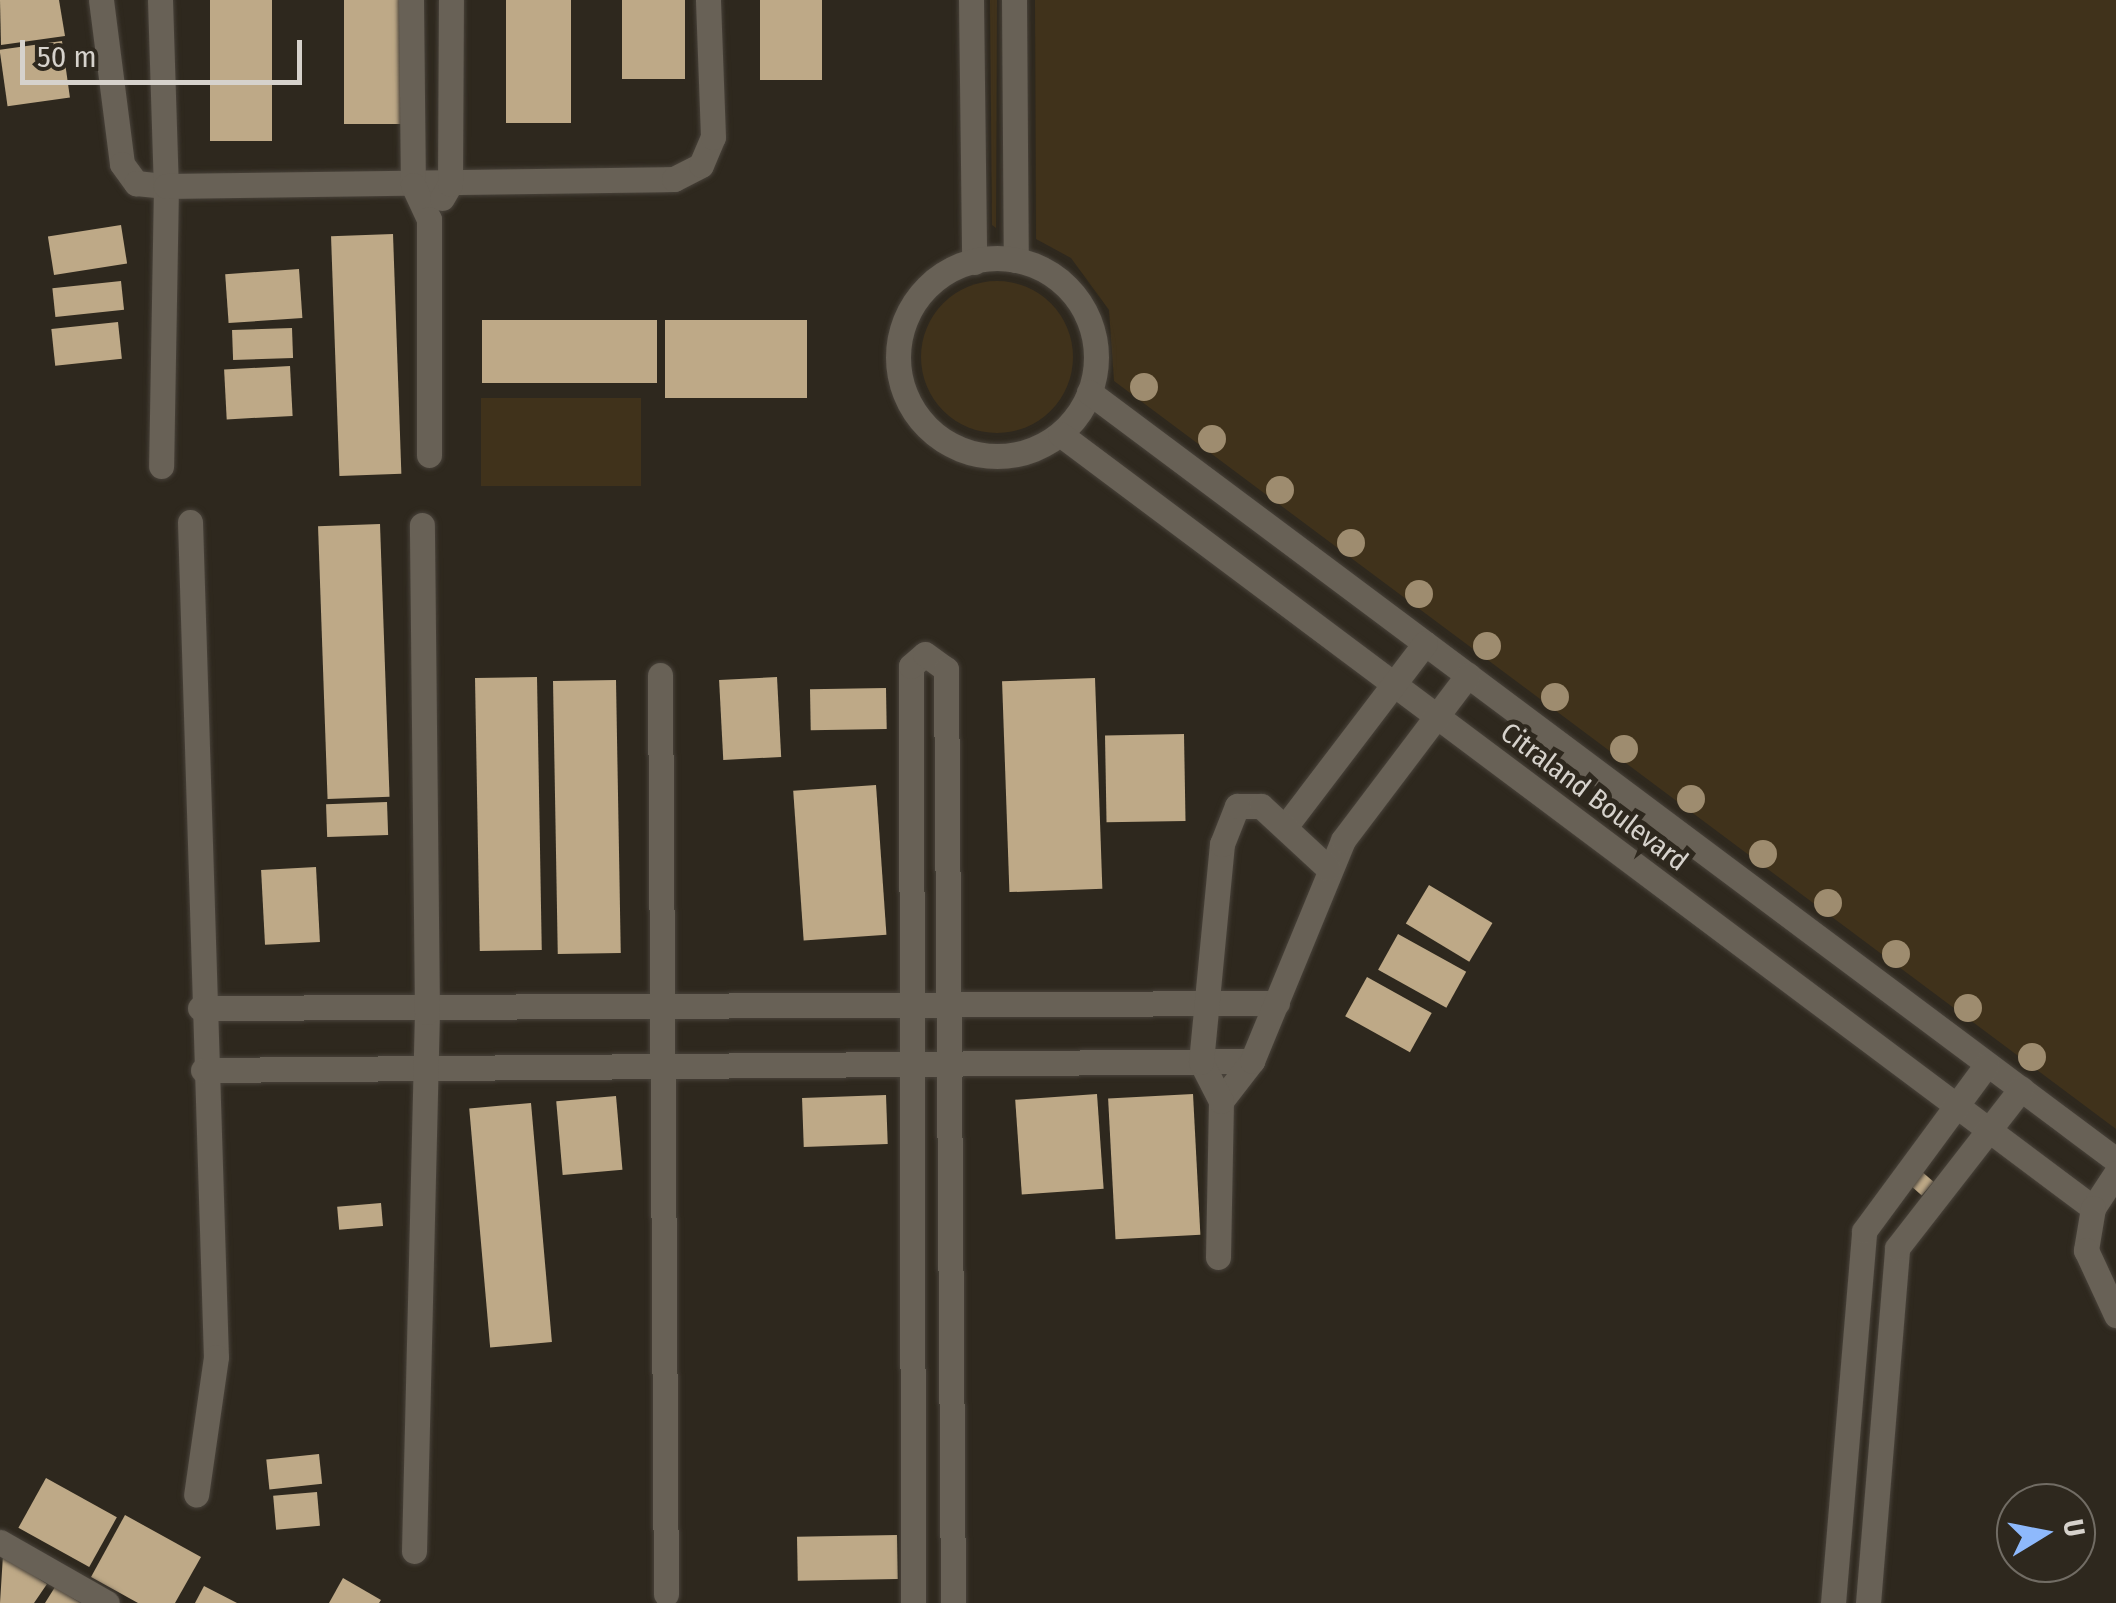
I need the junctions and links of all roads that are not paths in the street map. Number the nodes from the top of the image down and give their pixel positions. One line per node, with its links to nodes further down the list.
1 (101, 0): 10 (street)
2 (160, 0): 10 (street)
3 (412, 0): 9 (street)
4 (451, 0): 8 (street)
5 (708, 0): 8 (street)
6 (971, 0): 13 (street)
7 (1014, 0): 12 (street)
8 (450, 184): 9 (street); 11 (street)
9 (413, 185): 10 (street); 11 (street)
10 (166, 186): 17 (street)
11 (429, 219): 16 (street)
12 (1016, 260): 13 (street); 14 (street)
13 (974, 262): 15 (street)
14 (1089, 392): 15 (street); 20 (street, Citraland Boulevard)
15 (1060, 434): 23 (street, Citraland Boulevard)
16 (429, 454)
17 (161, 466)
18 (190, 522): 31 (street)
19 (422, 525): 33 (street)
20 (1425, 643): 22 (street, Citraland Boulevard); 23 (street)
21 (660, 674): 32 (street)
22 (1468, 676): 24 (street); 38 (street, Citraland Boulevard)
23 (1394, 685): 24 (street, Citraland Boulevard); 25 (street)
24 (1436, 716): 26 (street); 44 (street, Citraland Boulevard)
25 (1285, 828): 26 (street); 27 (street)
26 (1328, 868): 28 (street)
27 (1209, 998): 28 (street); 29 (street); 35 (street)
28 (1277, 1003): 34 (street)
29 (950, 1006): 30 (street); 30 (street); 37 (street)
30 (907, 1007): 32 (street); 36 (street)
31 (200, 1008): 33 (street); 39 (street)
32 (661, 1010): 33 (street); 41 (street)
33 (427, 1012): 40 (street)
34 (1252, 1061): 35 (street); 43 (street)
35 (1201, 1062): 37 (street); 43 (street)
36 (906, 1063): 37 (street); 41 (street); 58 (street)
37 (951, 1064): 59 (street)
38 (1988, 1064): 42 (street, Citraland Boulevard); 44 (street)
39 (202, 1070): 40 (street); 53 (street)
40 (425, 1073): 41 (street); 55 (street)
41 (661, 1073): 56 (street)
42 (2021, 1089): 45 (street); 46 (street, Citraland Boulevard)
43 (1221, 1101): 51 (street)
44 (1956, 1106): 45 (street, Citraland Boulevard); 49 (street)
45 (1989, 1130): 48 (street, Citraland Boulevard); 50 (street)
46 (2116, 1160)
47 (2116, 1174): 48 (street)
48 (2093, 1208): 52 (street)
49 (1864, 1231): 50 (street); 60 (street)
50 (1898, 1248): 61 (street)
51 (1218, 1257)
52 (2116, 1315)
53 (196, 1495)
54 (0, 1542): 57 (street)
55 (414, 1551)
56 (666, 1594)
57 (107, 1603)
58 (913, 1603)
59 (953, 1603)
60 (1833, 1603)
61 (1868, 1603)

